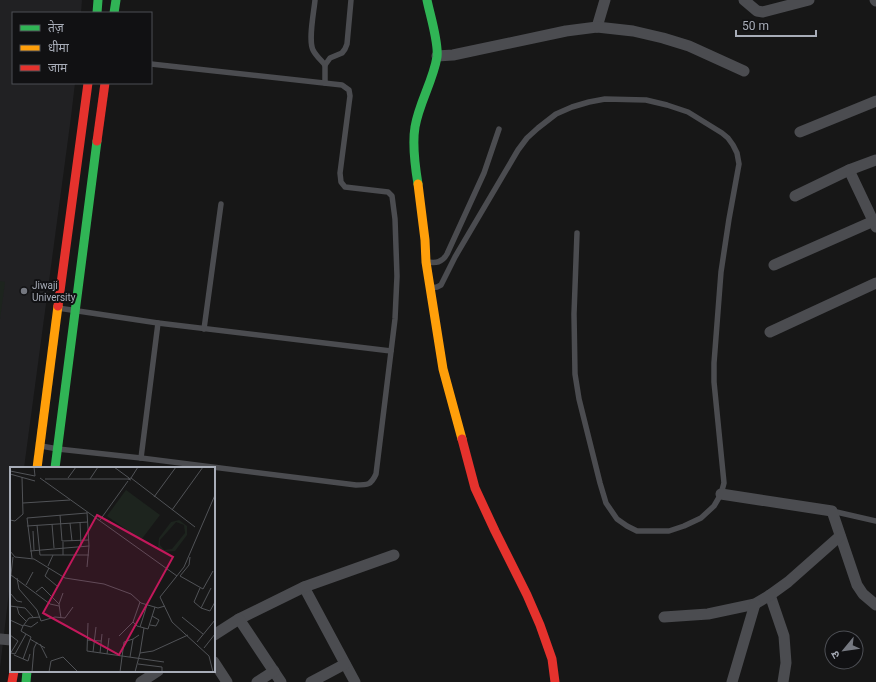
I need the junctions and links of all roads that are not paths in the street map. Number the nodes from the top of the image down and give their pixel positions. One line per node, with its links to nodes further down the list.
1 (98, 0): 9 (main road)
2 (116, 0): 10 (main road)
3 (315, 0): 14 (lane)
4 (351, 0): 14 (lane)
5 (427, 0): 12 (main road)
6 (605, 0): 11 (street)
7 (744, 0): 8 (street)
8 (809, 0)
9 (97, 12)
10 (114, 12)
11 (596, 28): 12 (street); 15 (street)
12 (437, 56): 28 (main road)
13 (152, 64): 16 (lane)
14 (325, 65): 16 (lane)
15 (744, 71)
16 (325, 83): 37 (lane)
17 (88, 84): 32 (main road)
18 (105, 84): 33 (main road)
19 (876, 100): 21 (street)
20 (498, 129): 28 (lane)
21 (800, 132)
22 (876, 160): 23 (street)
23 (849, 170): 24 (street); 26 (street)
24 (795, 196)
25 (221, 204): 35 (lane)
26 (875, 223): 29 (street)
27 (577, 233): 45 (lane)
28 (426, 262): 31 (main road)
29 (774, 265)
30 (876, 283): 36 (street)
31 (430, 288): 45 (lane); 73 (main road)
32 (58, 308): 33 (lane); 38 (main road)
33 (75, 312): 34 (lane); 39 (main road)
34 (158, 323): 35 (lane); 40 (lane)
35 (204, 328): 37 (lane)
36 (770, 332)
37 (391, 351): 44 (lane)
38 (40, 445): 39 (lane); 41 (main road)
39 (58, 450): 40 (lane); 42 (main road)
40 (141, 458): 43 (lane)
41 (37, 467)
42 (55, 467)
43 (213, 467)
44 (215, 467)
45 (721, 494): 46 (street)
46 (832, 511): 47 (lane); 48 (street)
47 (876, 520)
48 (840, 536): 51 (street); 53 (street)
49 (394, 555): 50 (street)
50 (304, 587): 55 (street); 60 (street)
51 (770, 595): 52 (street); 75 (street)
52 (755, 604): 54 (street); 74 (street)
53 (876, 605)
54 (664, 617)
55 (239, 619): 56 (street); 61 (street)
56 (215, 634)
57 (0, 639): 58 (street)
58 (10, 640)
59 (215, 664): 68 (street)
60 (345, 664): 71 (street); 72 (street)
61 (274, 671): 69 (street); 70 (street)
62 (14, 672): 65 (main road)
63 (28, 672): 66 (main road)
64 (156, 672): 67 (street)
65 (12, 682)
66 (26, 682)
67 (141, 682)
68 (227, 682)
69 (257, 682)
70 (281, 682)
71 (311, 682)
72 (355, 682)
73 (555, 682)
74 (732, 682)
75 (784, 682)

